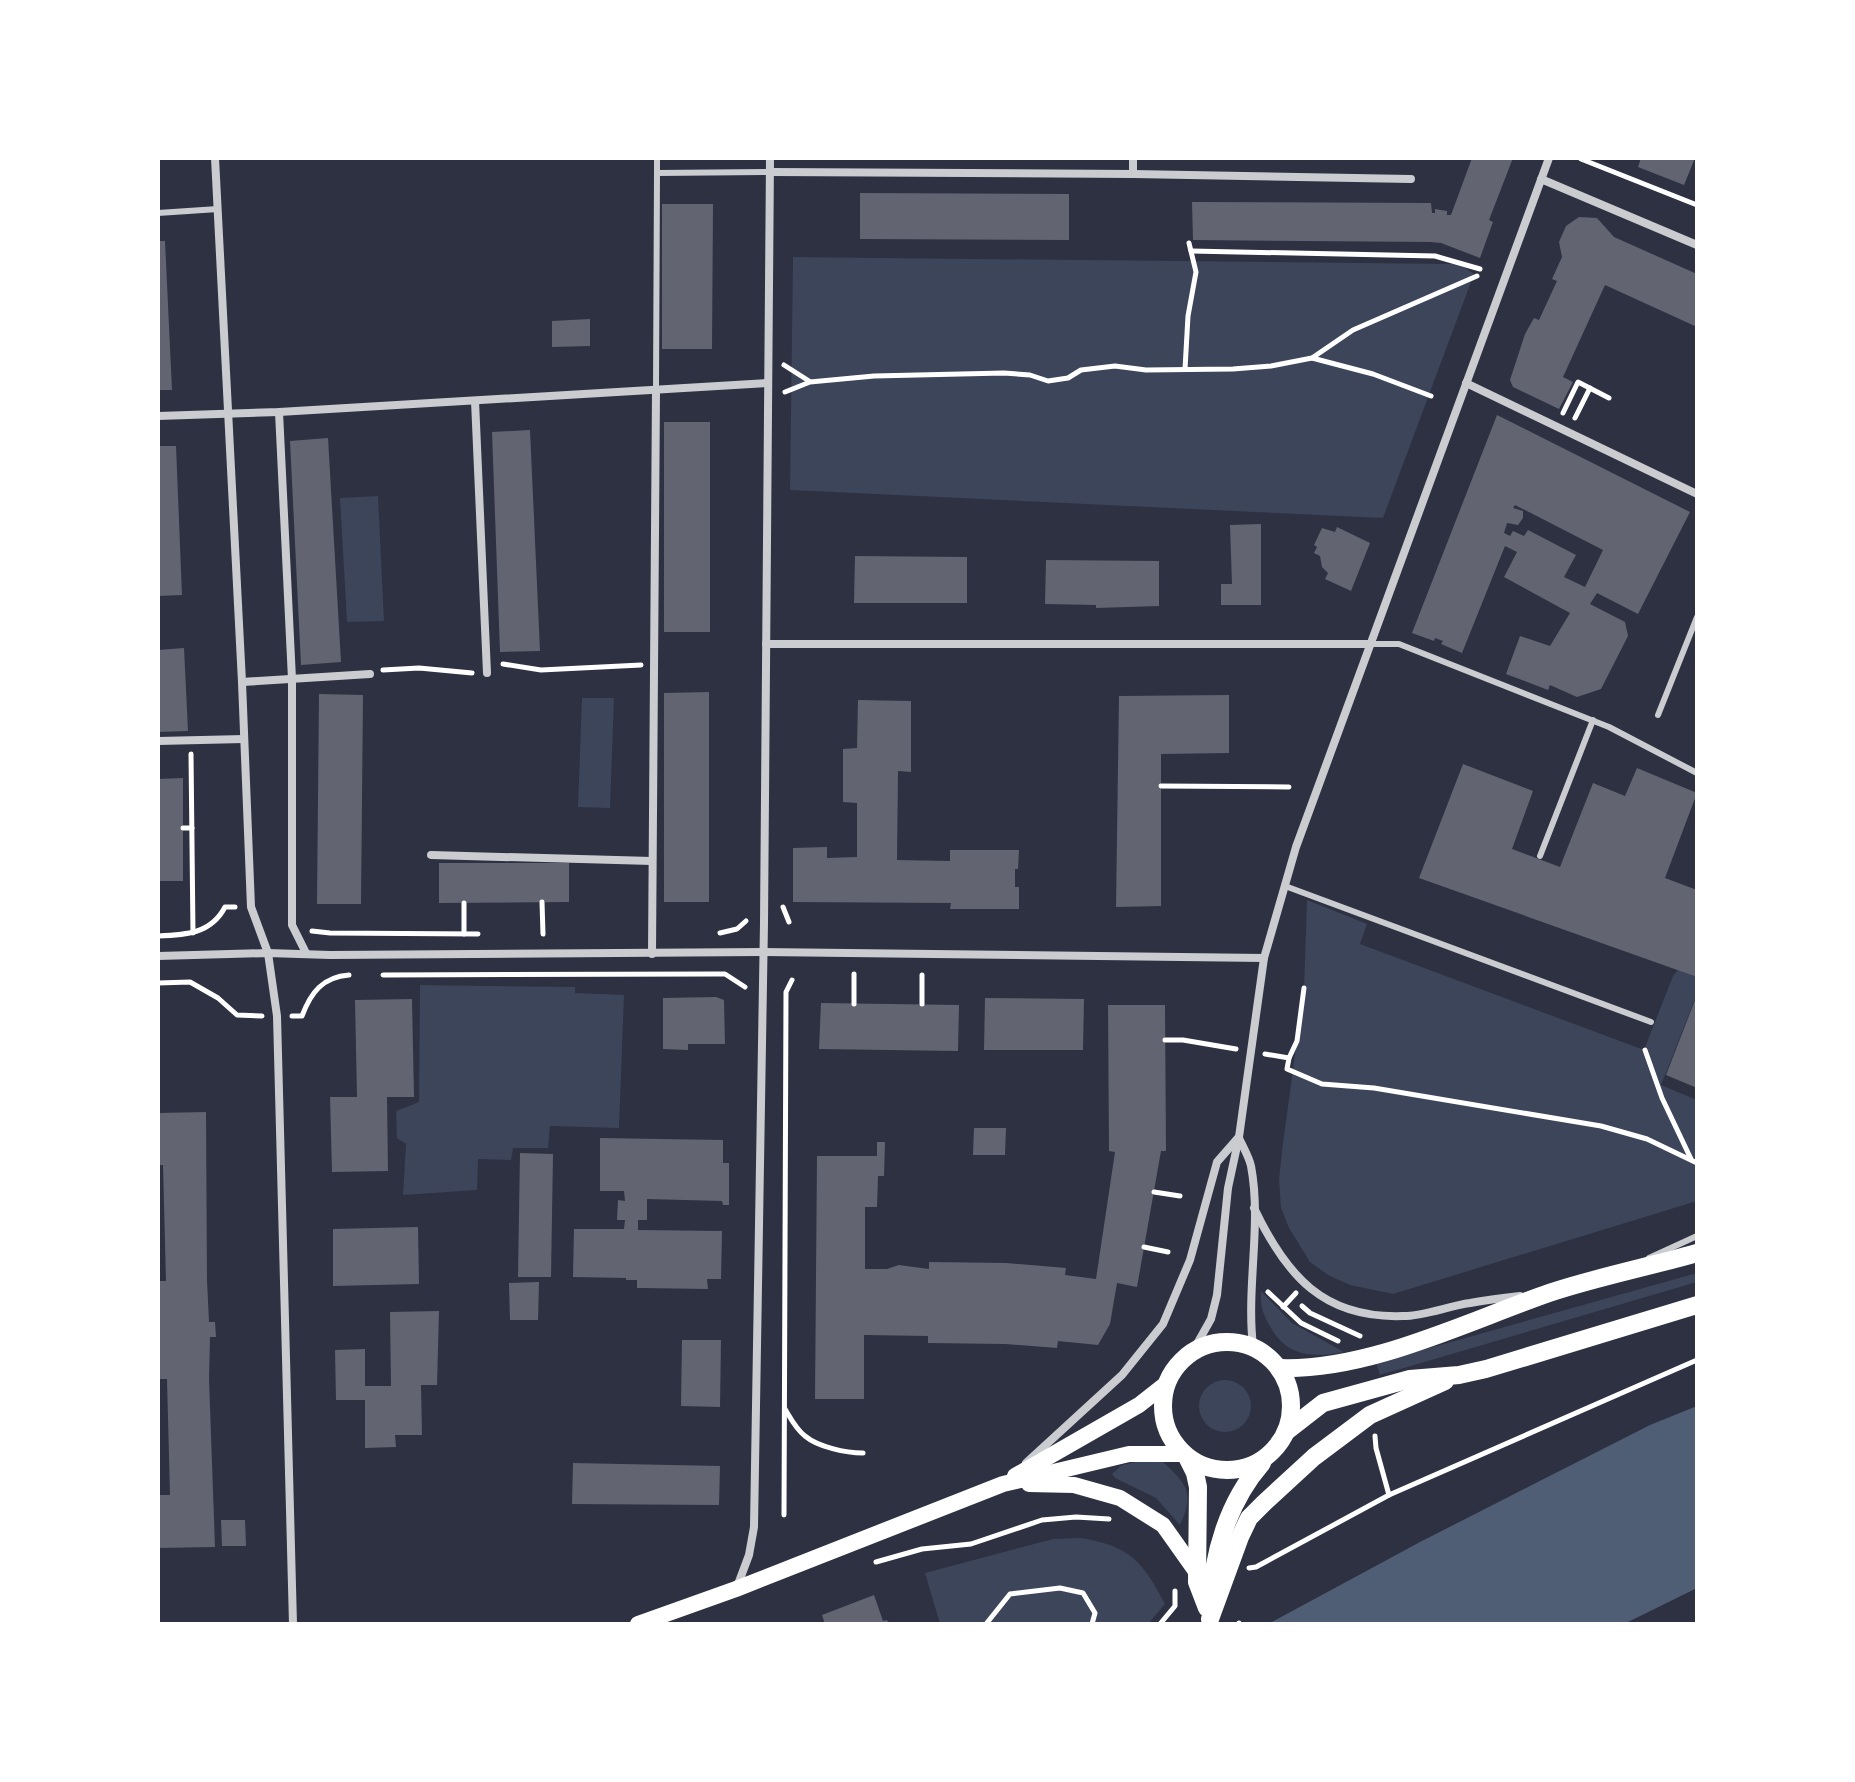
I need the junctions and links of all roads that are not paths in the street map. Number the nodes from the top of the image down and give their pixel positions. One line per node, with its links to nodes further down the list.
1 (215, 158): 11 (street)
2 (657, 158): 7 (lane)
3 (770, 158): 6 (street)
4 (1133, 158): 8 (street)
5 (1549, 158): 10 (street)
6 (771, 172): 7 (lane); 8 (street); 14 (street)
7 (657, 173): 16 (lane)
8 (1133, 174): 9 (street)
9 (1411, 179)
10 (1541, 179): 13 (street); 15 (street)
11 (218, 209): 12 (lane); 19 (street)
12 (158, 213)
13 (1697, 245)
14 (768, 383): 16 (street); 23 (street)
15 (1466, 383): 21 (street); 24 (street)
16 (656, 390): 17 (street); 36 (street)
17 (475, 401): 18 (street); 25 (street)
18 (279, 412): 19 (street); 27 (street)
19 (227, 414): 20 (street); 28 (street)
20 (158, 416)
21 (1697, 494)
22 (1697, 617): 29 (lane)
23 (766, 644): 24 (street); 38 (street)
24 (1369, 644): 30 (lane); 37 (street)
25 (487, 673)
26 (370, 674): 27 (street)
27 (292, 679): 28 (street); 40 (street)
28 (242, 682): 31 (street)
29 (1658, 715)
30 (1593, 720): 33 (lane); 35 (lane)
31 (244, 739): 32 (street); 39 (street)
32 (158, 741)
33 (1697, 773)
34 (431, 855): 36 (street)
35 (1540, 856)
36 (652, 861): 41 (street)
37 (1285, 886): 43 (street); 44 (lane)
38 (763, 952): 41 (street); 43 (street); 62 (street)
39 (268, 953): 40 (street); 42 (street); 65 (street)
40 (306, 953): 41 (street)
41 (652, 954)
42 (158, 956)
43 (1264, 958): 45 (street)
44 (1651, 1022)
45 (1239, 1137): 46 (street); 53 (street); 60 (street)
46 (1254, 1208): 50 (street); 52 (street)
47 (1697, 1236): 49 (lane)
48 (1697, 1253): 49 (main road)
49 (1615, 1275): 50 (main road)
50 (1552, 1292): 54 (main road)
51 (1697, 1305): 55 (main road)
52 (1253, 1346): 53 (main road); 54 (main road)
53 (1193, 1351): 56 (main road)
54 (1280, 1368): 57 (main road)
55 (1459, 1375): 57 (main road); 63 (main road)
56 (1167, 1383): 58 (main road); 60 (main road)
57 (1287, 1431): 59 (main road)
58 (1186, 1455): 59 (main road); 60 (main road); 61 (main road)
59 (1268, 1456): 63 (main road)
60 (1003, 1484): 61 (main road); 62 (main road)
61 (1197, 1573): 63 (main road)
62 (736, 1589): 64 (main road)
63 (1210, 1621)
64 (650, 1622)
65 (293, 1624)

